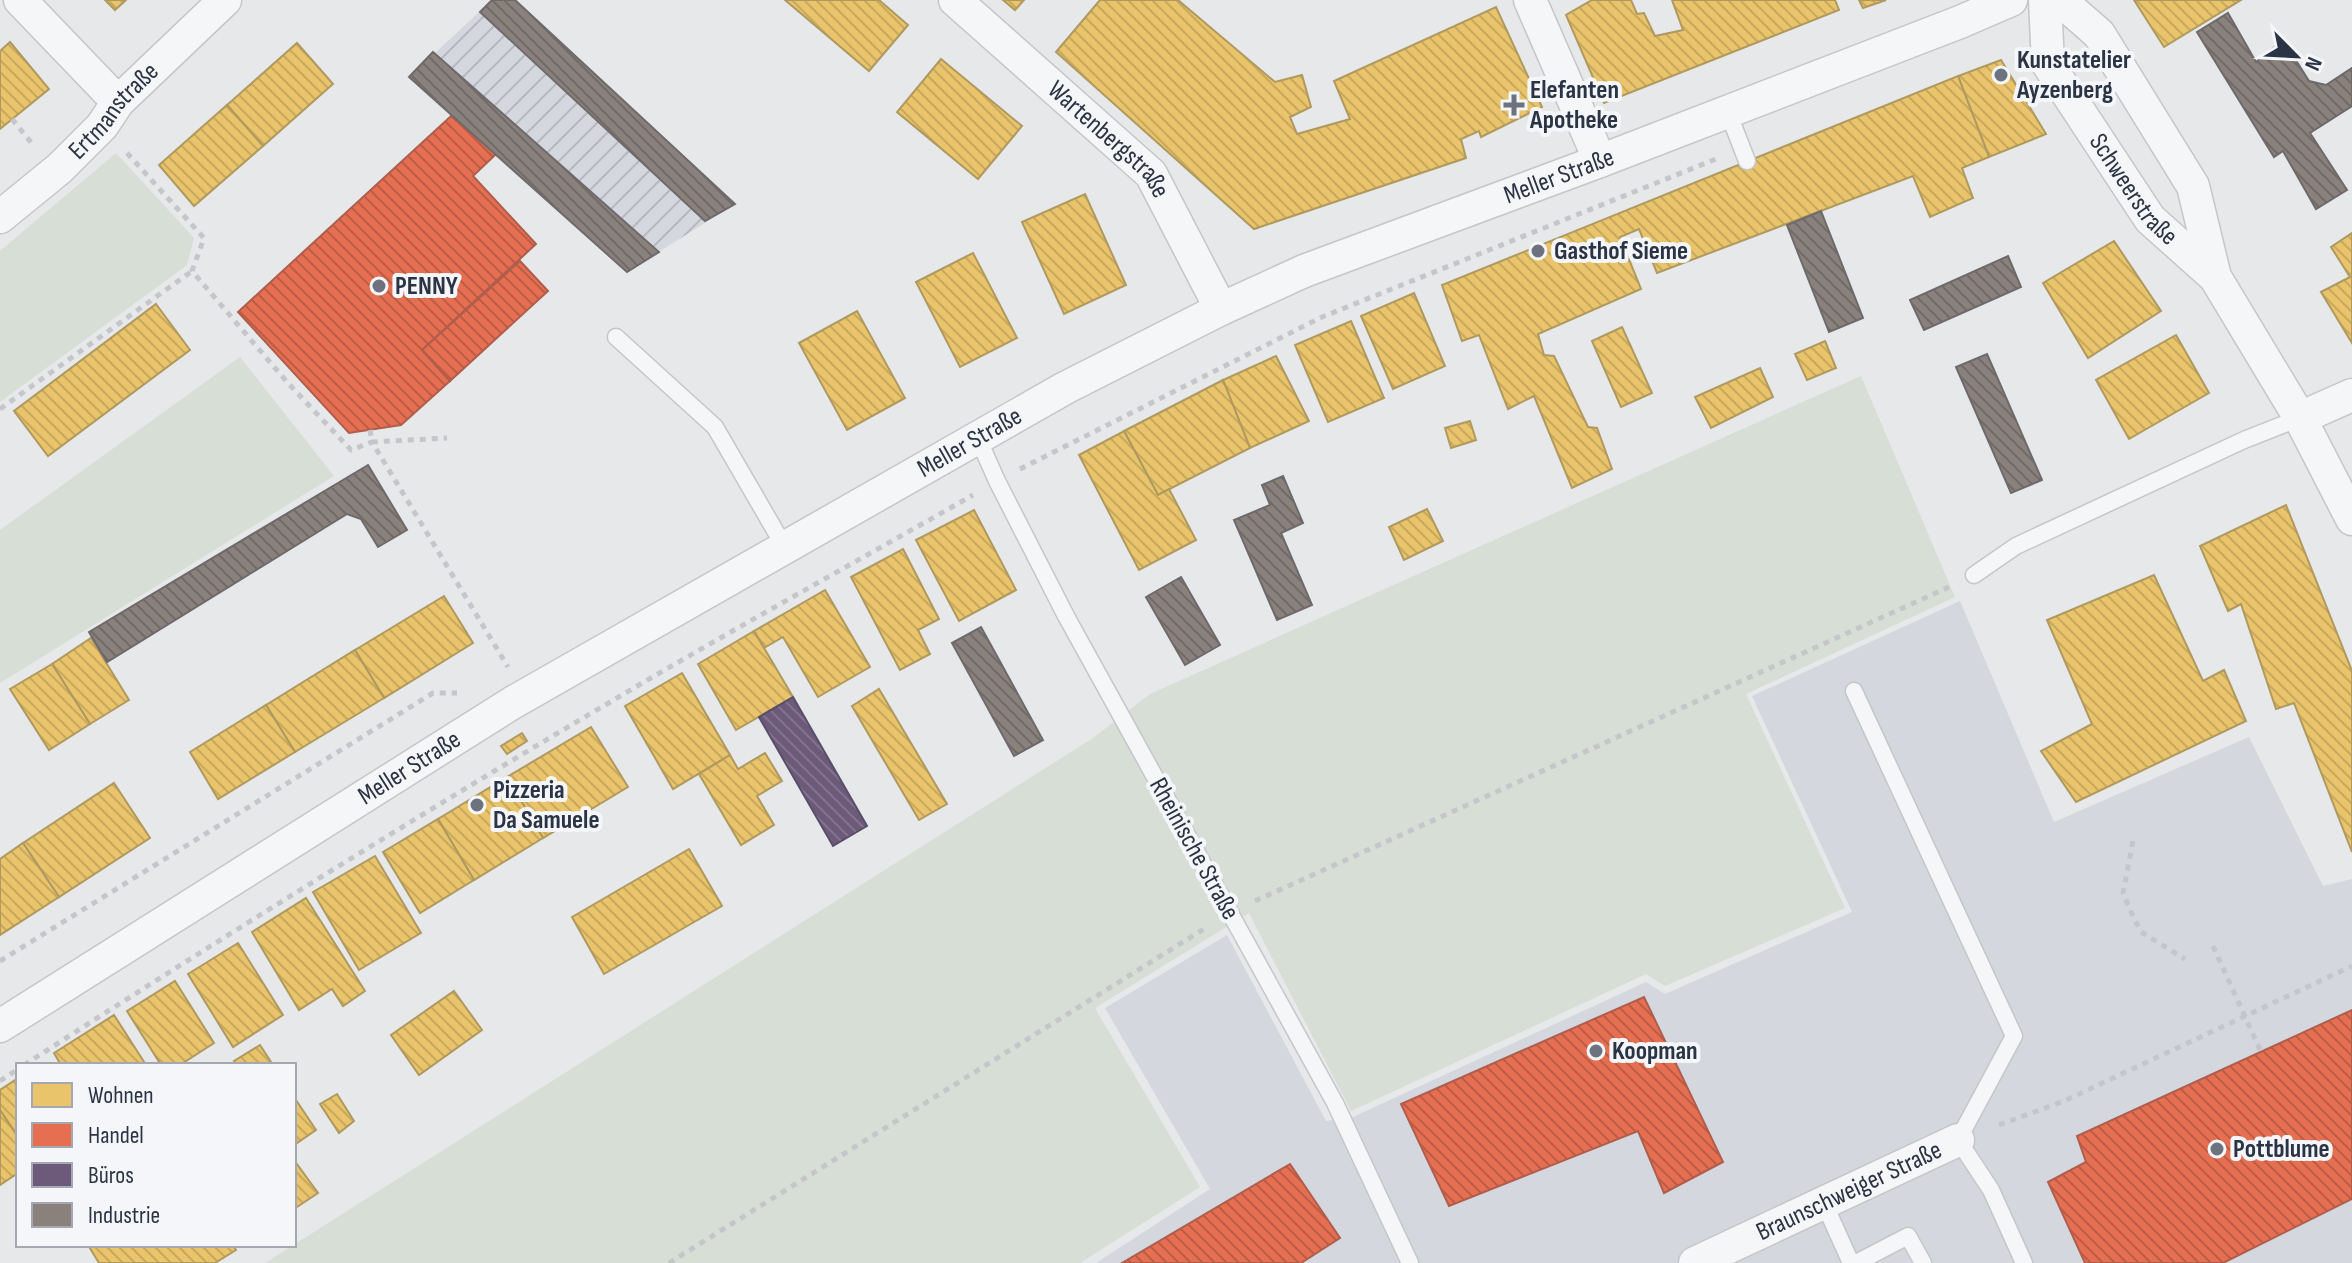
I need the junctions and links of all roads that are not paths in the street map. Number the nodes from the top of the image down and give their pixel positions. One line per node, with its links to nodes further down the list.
1 (20, 0): 9 (street)
2 (225, 0): 9 (street, Ertmanstraße)
3 (955, 0): 14 (street, Wartenbergstraße)
4 (1530, 0): 11 (street)
5 (2011, 0): 8 (street, Meller Straße)
6 (2045, 0): 13 (street, Schweerstraße)
7 (2060, 0): 13 (street, Schweerstraße)
8 (1728, 112): 10 (lane); 11 (street, Meller Straße)
9 (110, 114): 12 (street, Ertmanstraße)
10 (1745, 155)
11 (1600, 161): 14 (street, Meller Straße)
12 (0, 217)
13 (2215, 277): 17 (street, Schweerstraße)
14 (1221, 309): 18 (street, Meller Straße)
15 (616, 337): 20 (lane)
16 (2352, 395): 17 (street)
17 (2300, 418): 19 (street, Schweerstraße); 21 (lane)
18 (977, 436): 20 (street, Meller Straße); 26 (lane, Rheinische Straße)
19 (2352, 519)
20 (784, 546): 23 (street, Meller Straße)
21 (1974, 575)
22 (1854, 691): 24 (lane)
23 (0, 1026)
24 (1958, 1140): 25 (street, Braunschweiger Straße); 30 (lane)
25 (1824, 1203): 27 (street, Braunschweiger Straße); 28 (lane)
26 (1410, 1263)
27 (1695, 1263)
28 (1854, 1263): 29 (lane)
29 (1923, 1263)
30 (2024, 1263)

